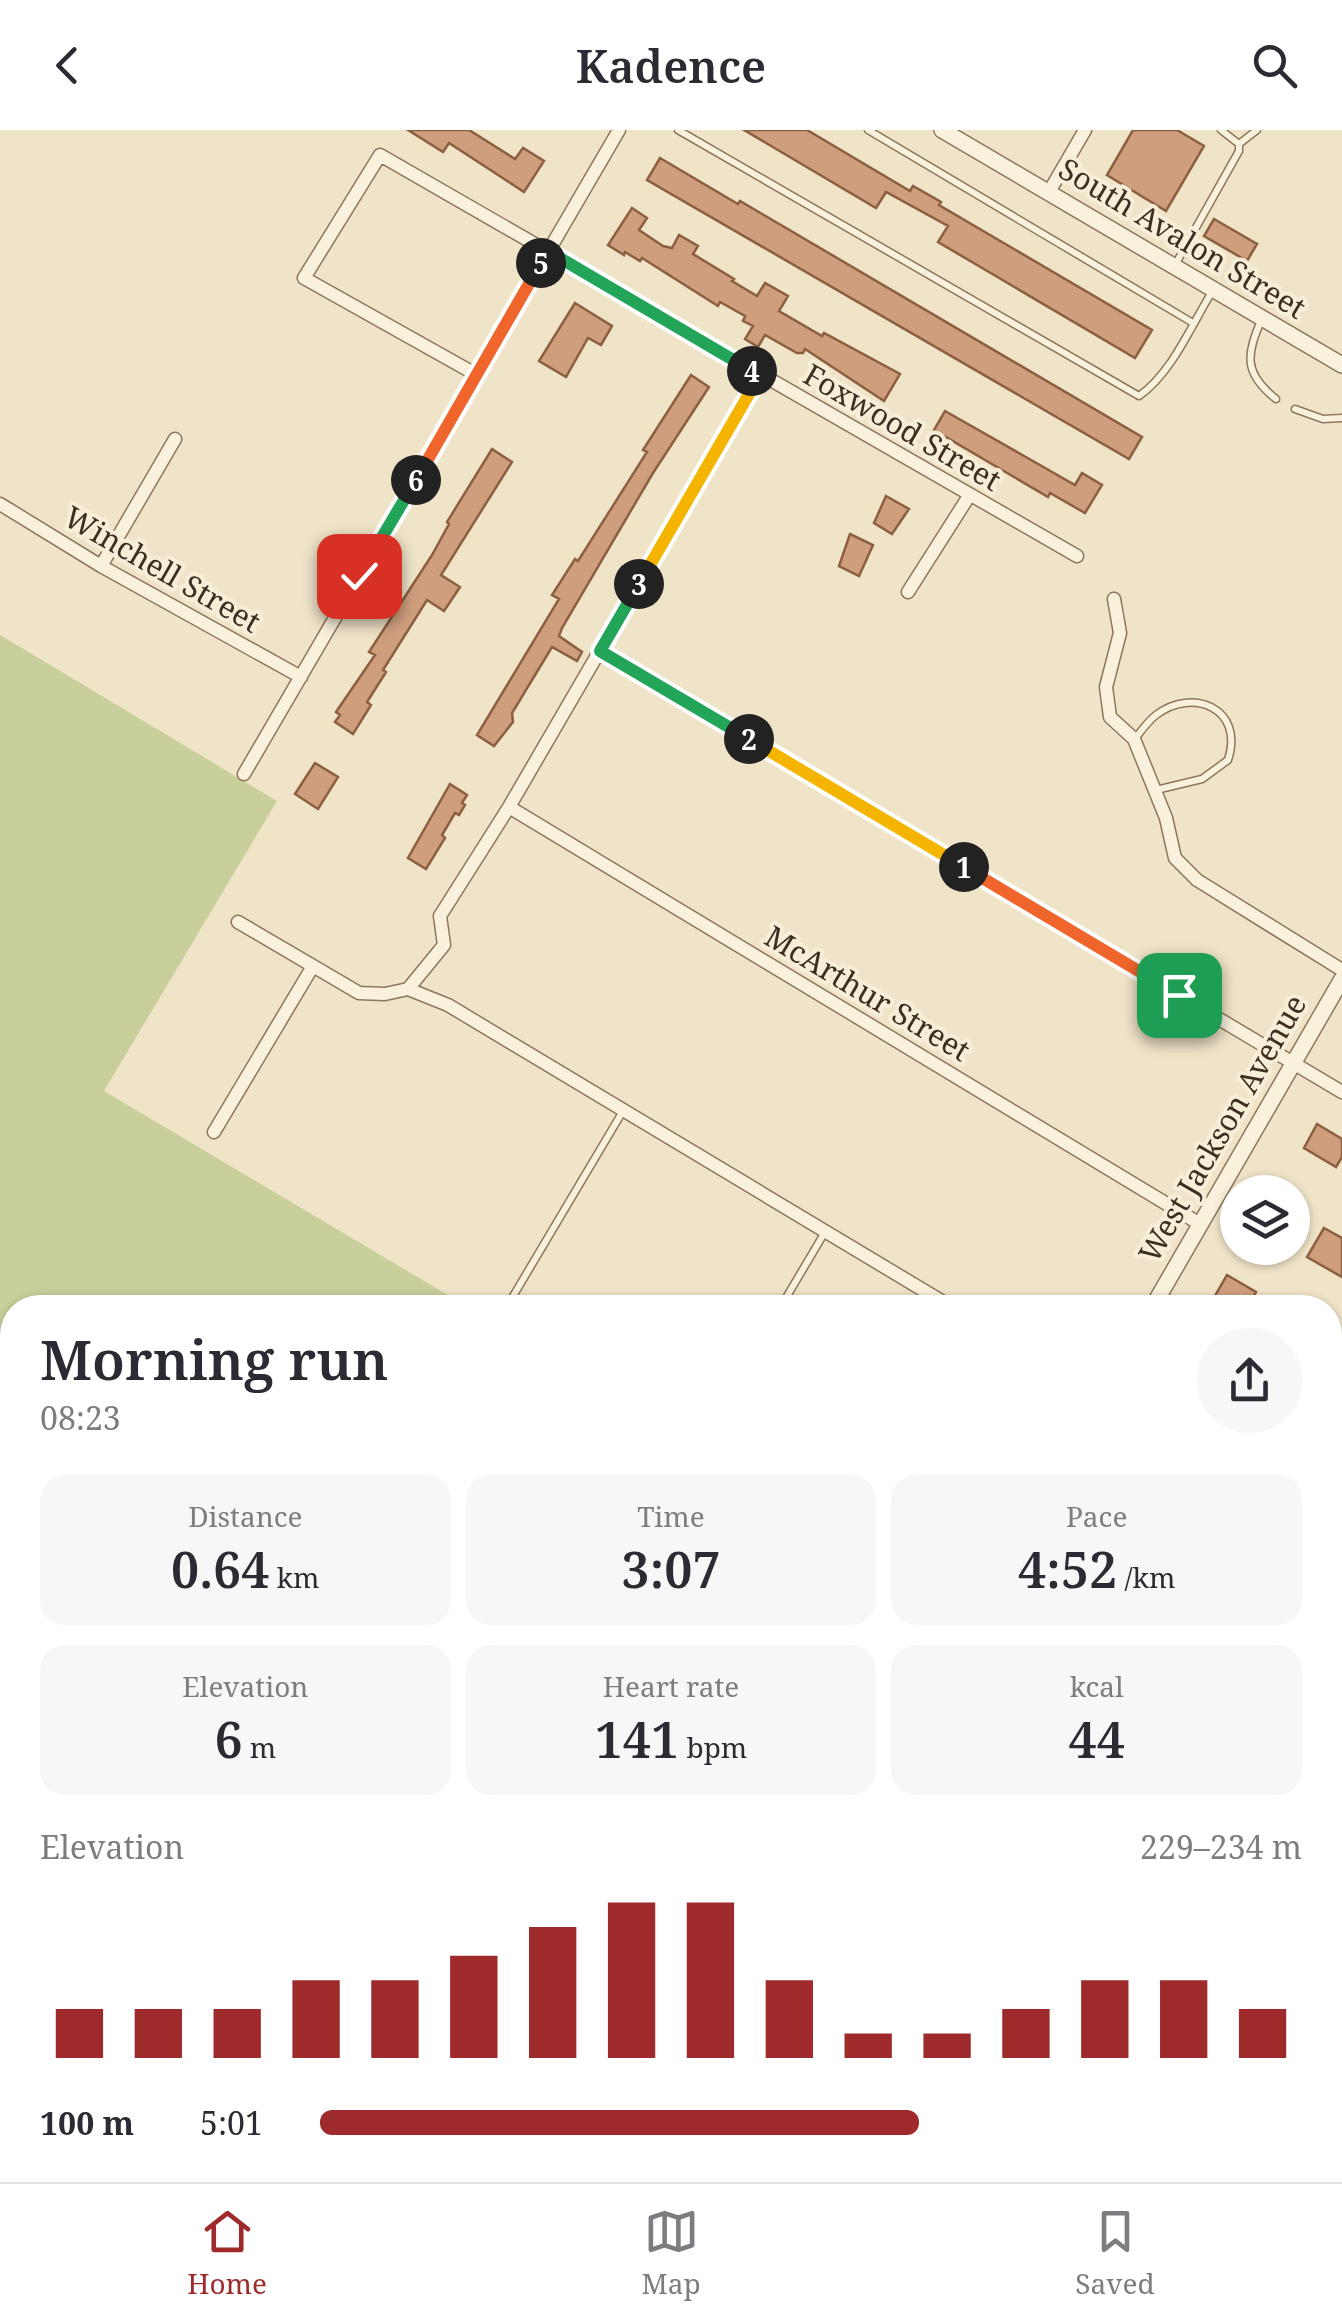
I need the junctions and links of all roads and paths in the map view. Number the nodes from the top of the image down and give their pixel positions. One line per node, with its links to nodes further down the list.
1 (619, 130): 10 (street)
2 (678, 130): 14 (lane)
3 (868, 130): 14 (lane)
4 (942, 130): 9 (street, South Avalon Street)
5 (1085, 130): 9 (street)
6 (1221, 130): 8 (lane)
7 (1257, 130): 8 (lane)
8 (1238, 144): 11 (lane)
9 (1049, 192): 11 (street, South Avalon Street)
10 (548, 251): 16 (street); 16 (street, Foxwood Street); 17 (street, Foxwood Street)
11 (1174, 266): 12 (street, South Avalon Street)
12 (1214, 289): 13 (street, South Avalon Street); 14 (lane)
13 (1262, 318): 15 (street, South Avalon Street); 18 (lane)
14 (1193, 323)
15 (1342, 365)
16 (477, 374): 29 (street)
17 (760, 375): 22 (street, Foxwood Street); 28 (street)
18 (1276, 399)
19 (1294, 409): 20 (lane)
20 (1342, 418)
21 (175, 439): 25 (street)
22 (969, 496): 24 (street, Foxwood Street); 26 (street)
23 (0, 504): 25 (street, Winchell Street)
24 (1077, 556)
25 (101, 566): 29 (street, Winchell Street)
26 (908, 592)
27 (1114, 599): 30 (street)
28 (600, 651): 33 (street); 39 (street)
29 (300, 677): 31 (street)
30 (1134, 739): 32 (street); 32 (lane)
31 (244, 774)
32 (1154, 790): 36 (street)
33 (509, 807): 38 (street); 43 (street, McArthur Street)
34 (238, 922): 35 (street)
35 (313, 966): 38 (street); 42 (street)
36 (1342, 970)
37 (1342, 979): 39 (street, West Jackson Avenue)
38 (408, 989): 41 (street)
39 (1294, 1064): 40 (street); 43 (street, West Jackson Avenue)
40 (1342, 1092)
41 (624, 1110): 44 (street); 45 (lane)
42 (214, 1132)
43 (1200, 1224): 48 (street, West Jackson Avenue)
44 (826, 1230): 46 (lane); 47 (street)
45 (514, 1295)
46 (788, 1295)
47 (932, 1295)
48 (1159, 1295)

